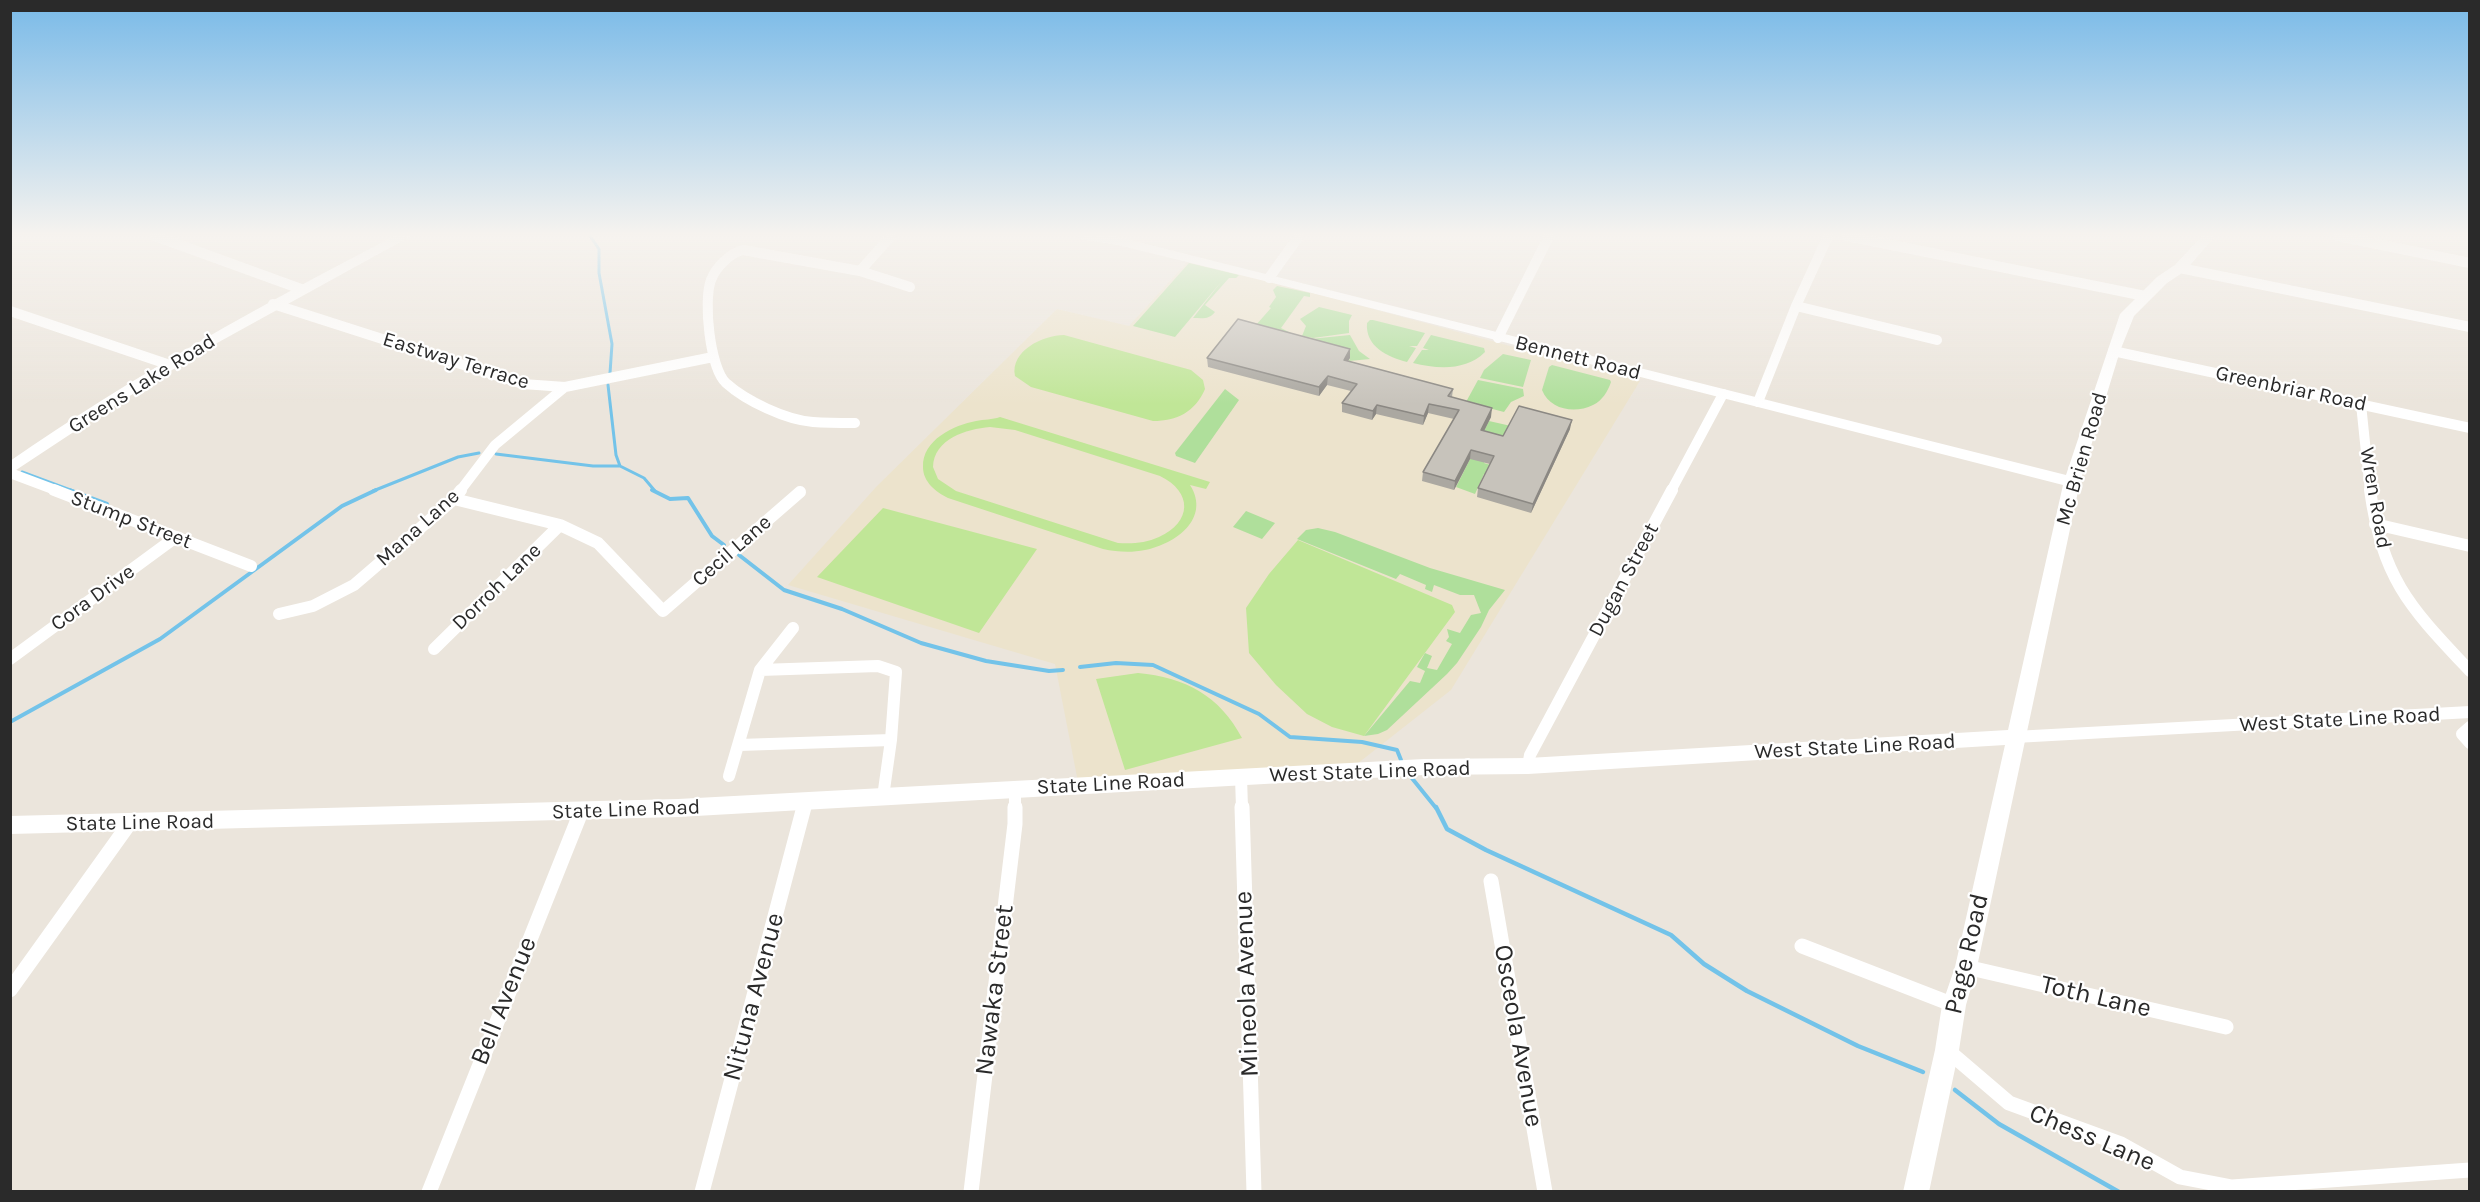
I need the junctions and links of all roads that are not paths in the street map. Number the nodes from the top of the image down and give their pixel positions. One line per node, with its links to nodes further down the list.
1 (295, 292): 10 (street, Greens Lake Road)
2 (710, 292): 17 (street)
3 (1323, 292): 14 (street, Bennett Road)
4 (1521, 292): 14 (street)
5 (1802, 292): 11 (street)
6 (2126, 292): 9 (street)
7 (2149, 292): 9 (street, Mc Brien Road)
8 (2298, 292): 13 (street)
9 (2145, 296): 16 (street, Mc Brien Road)
10 (273, 304): 18 (street, Greens Lake Road); 19 (street, Eastway Terrace)
11 (1796, 306): 15 (street); 21 (street)
12 (10, 311): 18 (street)
13 (2469, 327)
14 (1498, 338): 20 (street, Bennett Road)
15 (1937, 340)
16 (2113, 351): 22 (street, Greenbriar Road); 27 (street, Mc Brien Road)
17 (713, 357): 19 (street, Eastway Terrace); 23 (street)
18 (167, 364): 25 (street, Greens Lake Road)
19 (565, 387): 29 (street, Mana Lane)
20 (1723, 394): 21 (street, Bennett Road); 47 (street, Dugan Street)
21 (1758, 402): 27 (street, Bennett Road)
22 (2361, 404): 24 (street, Greenbriar Road); 30 (street, Wren Road)
23 (855, 423)
24 (2469, 428)
25 (17, 458): 26 (street, Greens Lake Road)
26 (10, 471): 32 (street, Stump Street)
27 (2072, 482): 42 (street, Mc Brien Road)
28 (800, 492): 31 (street, Cecil Lane)
29 (454, 500): 31 (street); 35 (street, Mana Lane)
30 (2375, 524): 33 (street); 40 (street, Wren Road)
31 (560, 525): 37 (street, Dorroh Lane)
32 (176, 537): 34 (street, Stump Street); 38 (street, Cora Drive)
33 (2469, 546)
34 (250, 566)
35 (279, 614)
36 (794, 628): 39 (street)
37 (434, 649)
38 (10, 659)
39 (760, 670): 44 (street); 46 (street)
40 (2469, 671)
41 (2469, 712): 42 (street, West State Line Road)
42 (2017, 727): 47 (street, West State Line Road); 58 (street, Page Road)
43 (2469, 727): 45 (street)
44 (891, 740): 46 (street); 51 (street)
45 (2469, 743)
46 (739, 746): 48 (street)
47 (1528, 766): 49 (street, West State Line Road)
48 (729, 776)
49 (1241, 777): 50 (street, State Line Road); 67 (street, Mineola Avenue)
50 (1015, 789): 51 (street, State Line Road); 66 (street, Nawaka Street)
51 (883, 797): 52 (street, State Line Road)
52 (805, 802): 53 (street, State Line Road); 65 (street, Nituna Avenue)
53 (580, 812): 54 (street, State Line Road); 64 (street, Bell Avenue)
54 (129, 824): 55 (street, State Line Road); 59 (street)
55 (10, 825)
56 (1491, 880): 68 (street, Osceola Avenue)
57 (1802, 946): 60 (street)
58 (1965, 968): 60 (street, Page Road); 61 (street, Toth Lane)
59 (10, 990)
60 (1954, 1005): 62 (street, Page Road)
61 (2226, 1027)
62 (1947, 1050): 63 (street, Chess Lane); 69 (street, Page Road)
63 (2469, 1170)
64 (429, 1191)
65 (702, 1191)
66 (971, 1191)
67 (1254, 1191)
68 (1545, 1191)
69 (1916, 1191)

